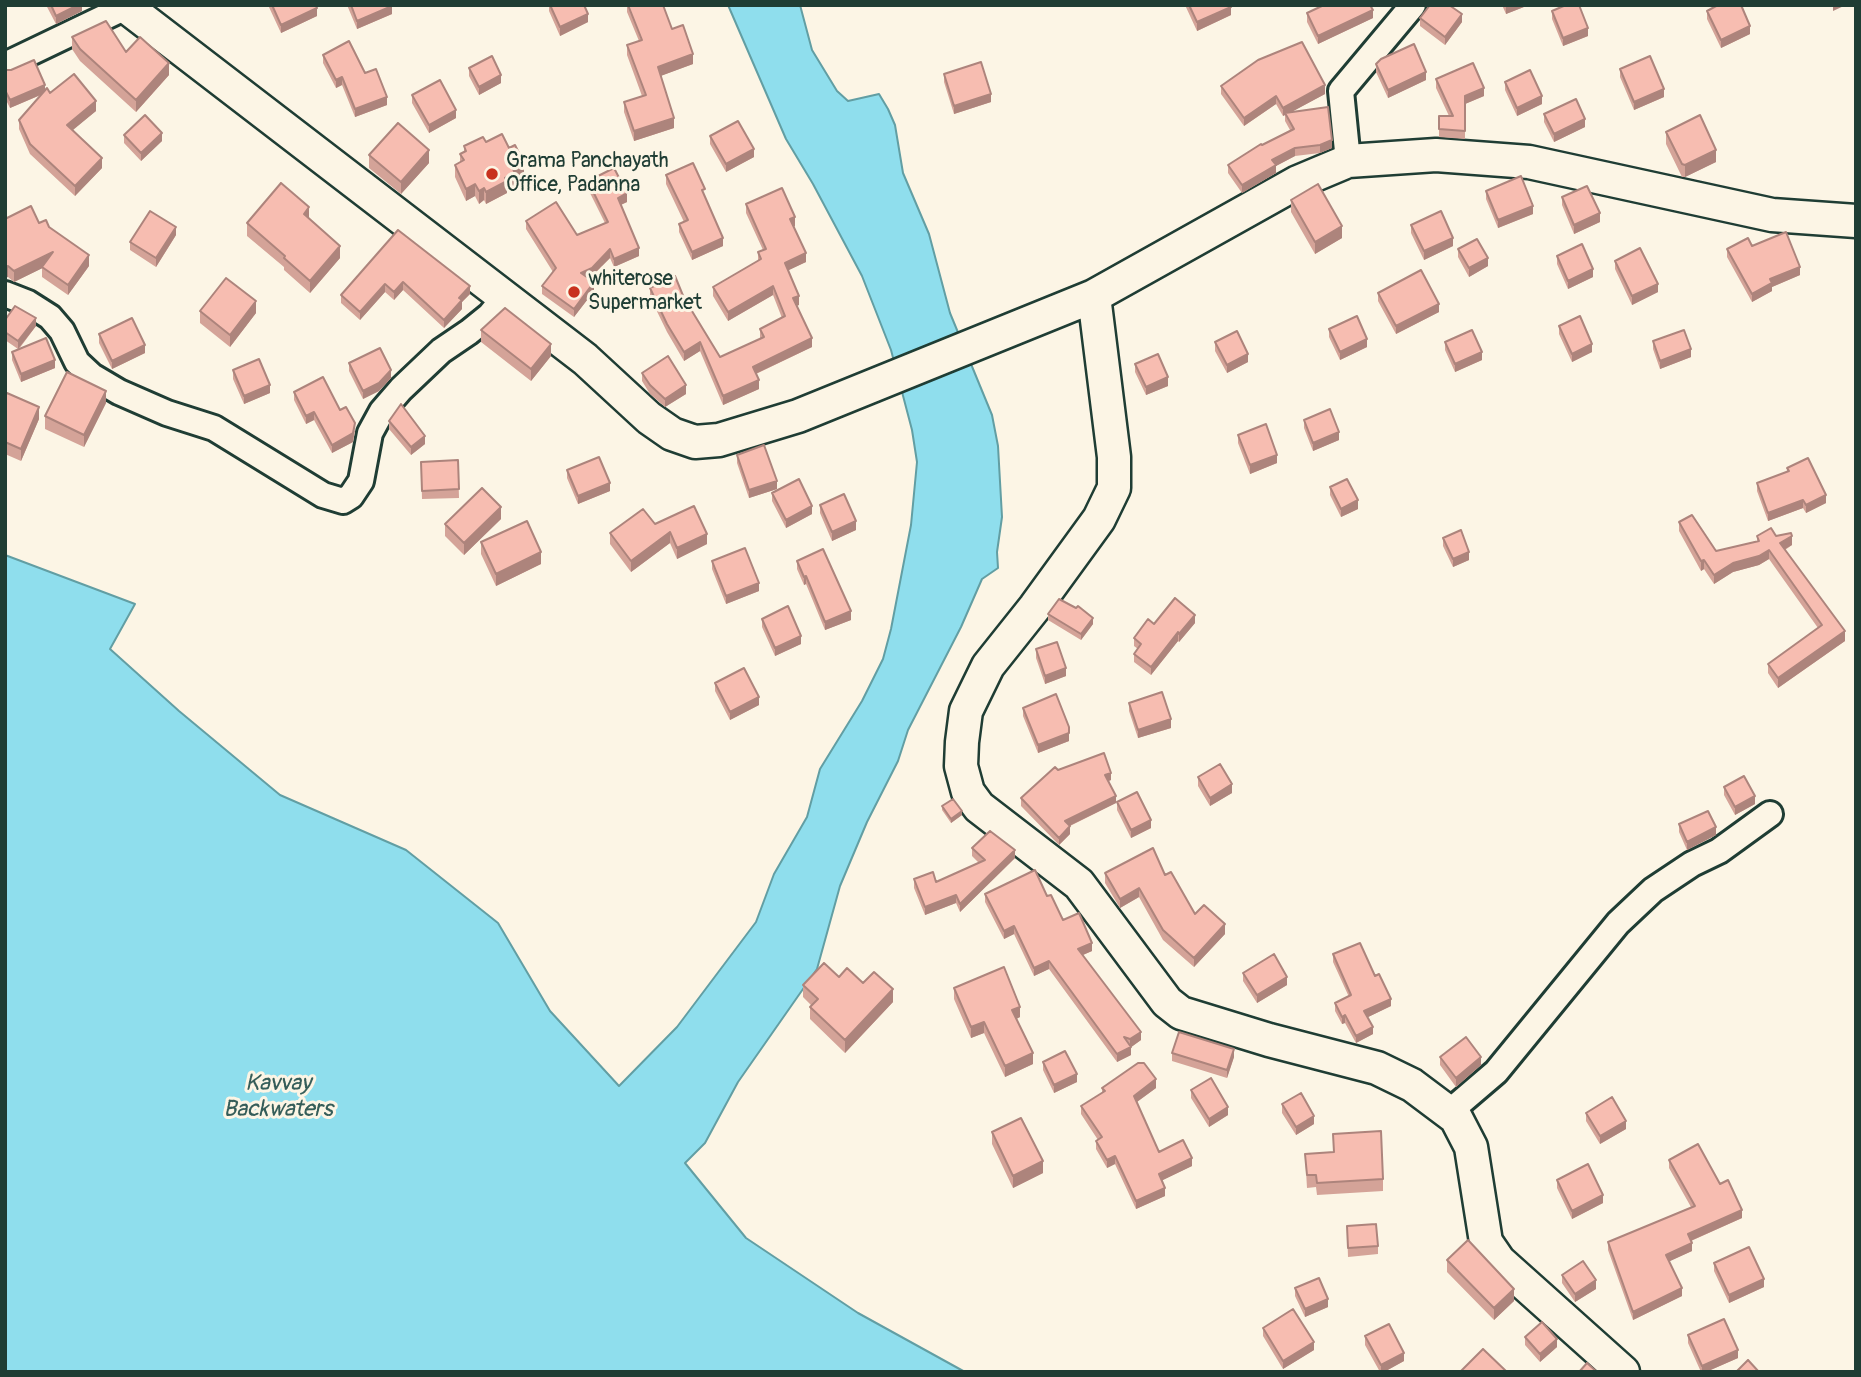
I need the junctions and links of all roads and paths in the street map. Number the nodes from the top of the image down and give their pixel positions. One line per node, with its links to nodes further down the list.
1 (1413, 5): 4 (street)
2 (135, 8): 3 (street); 8 (main road)
3 (5, 65)
4 (1348, 160): 5 (main road); 7 (main road)
5 (1856, 221)
6 (5, 293): 8 (street)
7 (1094, 296): 8 (main road); 10 (main road)
8 (504, 298)
9 (1770, 814): 10 (street)
10 (1448, 1113): 11 (main road)
11 (1623, 1372)

